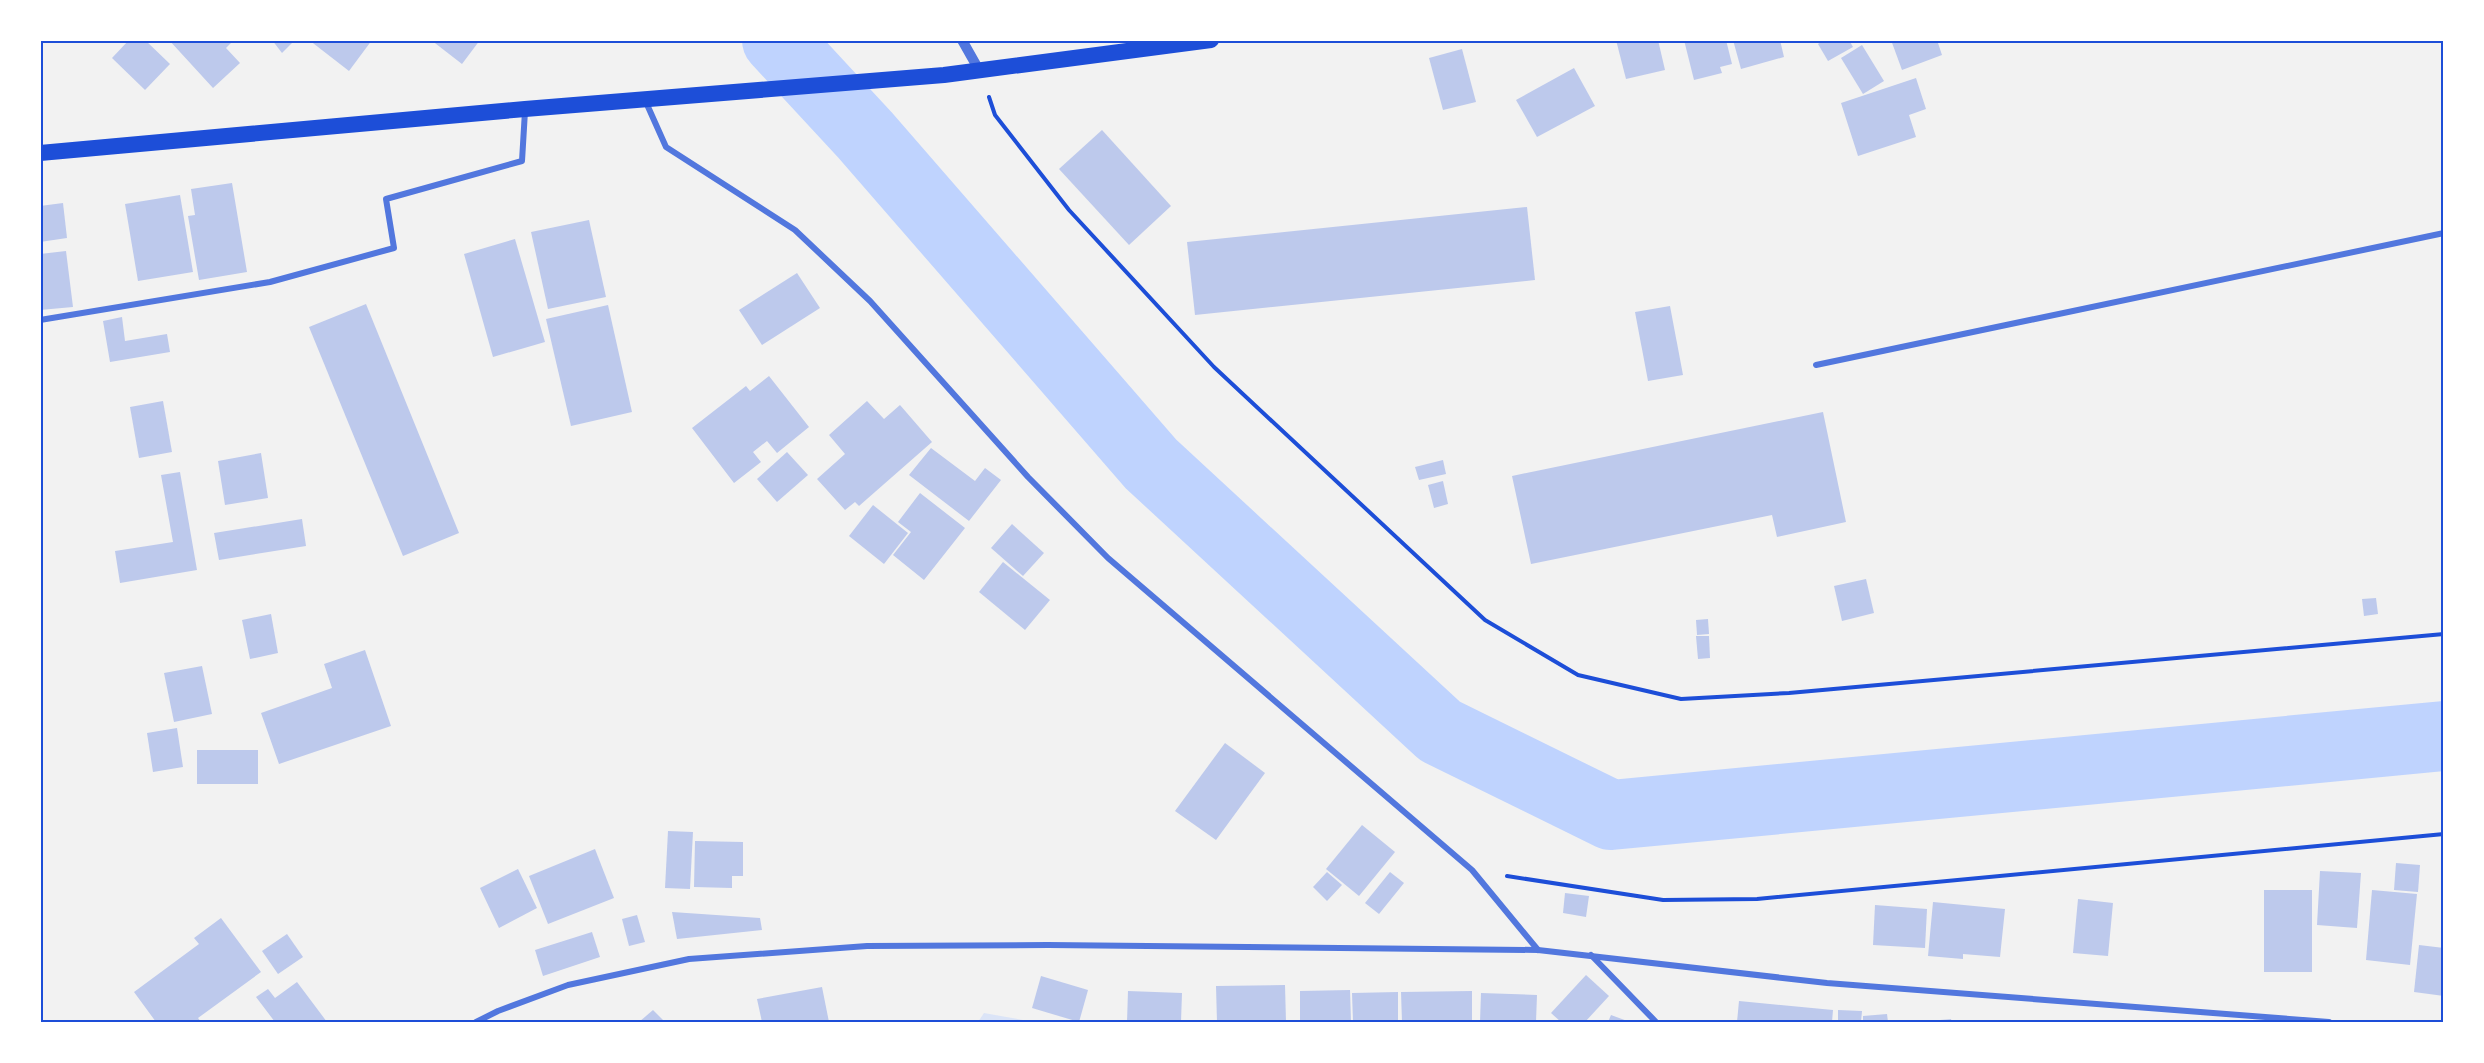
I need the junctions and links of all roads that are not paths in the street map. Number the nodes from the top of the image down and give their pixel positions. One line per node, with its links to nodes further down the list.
1 (962, 40): 3 (street)
2 (1211, 40): 3 (highway)
3 (979, 70): 4 (highway)
4 (645, 99): 5 (highway); 10 (street)
5 (525, 109): 6 (highway); 8 (street)
6 (40, 153)
7 (2444, 232): 9 (street)
8 (40, 320)
9 (1816, 365)
10 (1538, 950): 11 (street); 12 (street)
11 (1591, 955): 13 (street); 14 (street)
12 (476, 1023)
13 (1656, 1023)
14 (2329, 1023)

